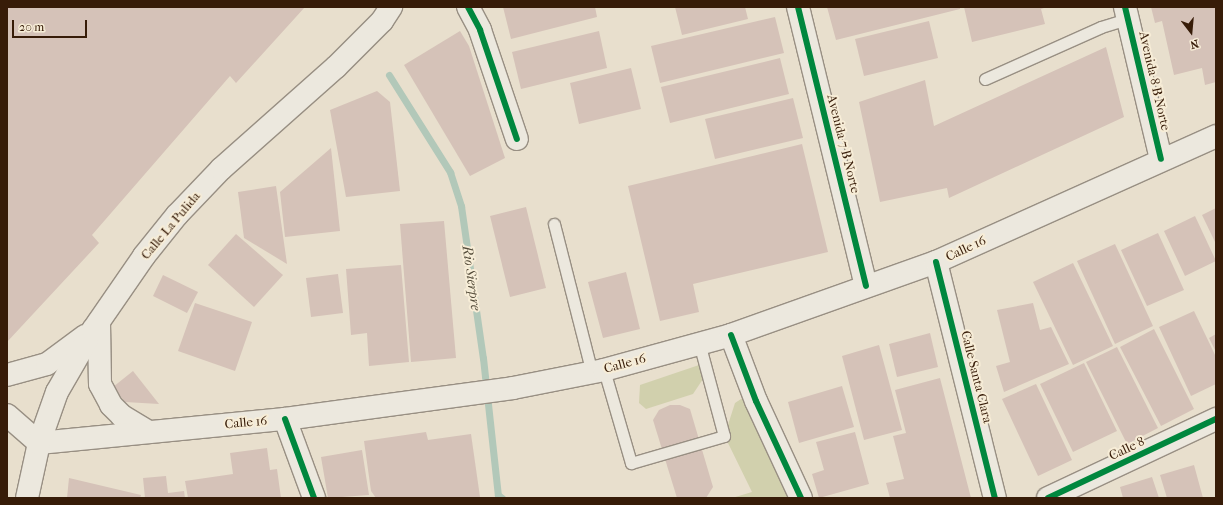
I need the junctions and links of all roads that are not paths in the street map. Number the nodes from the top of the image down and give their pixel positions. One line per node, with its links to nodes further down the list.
1 (391, 7): 12 (main road, Calle La Pulida)
2 (468, 7): 7 (main road)
3 (798, 7): 11 (main road, Avenida 7 B Norte)
4 (1126, 13): 5 (lane); 8 (main road, Avenida 8 B Norte)
5 (985, 79)
6 (1216, 136): 8 (main road, Calle 16)
7 (517, 139)
8 (1161, 159): 10 (main road, Calle 16)
9 (554, 224): 15 (lane)
10 (936, 262): 11 (main road, Calle 16); 25 (main road, Calle Santa Clara)
11 (866, 286): 13 (main road, Calle 16)
12 (96, 325): 16 (main road); 20 (main road); 21 (main road, Calle La Pulida)
13 (731, 335): 14 (main road, Calle 16); 24 (main road)
14 (699, 344): 15 (main road, Calle 16); 15 (lane)
15 (598, 372): 18 (main road, Calle 16)
16 (7, 375)
17 (7, 415): 21 (main road)
18 (285, 419): 20 (main road, Calle 16); 23 (main road)
19 (1215, 425): 26 (main road, Calle 8)
20 (149, 432): 21 (main road, Calle 16)
21 (39, 443): 22 (main road, Calle La Pulida)
22 (27, 498)
23 (314, 498)
24 (801, 498)
25 (995, 498)
26 (1048, 498)

